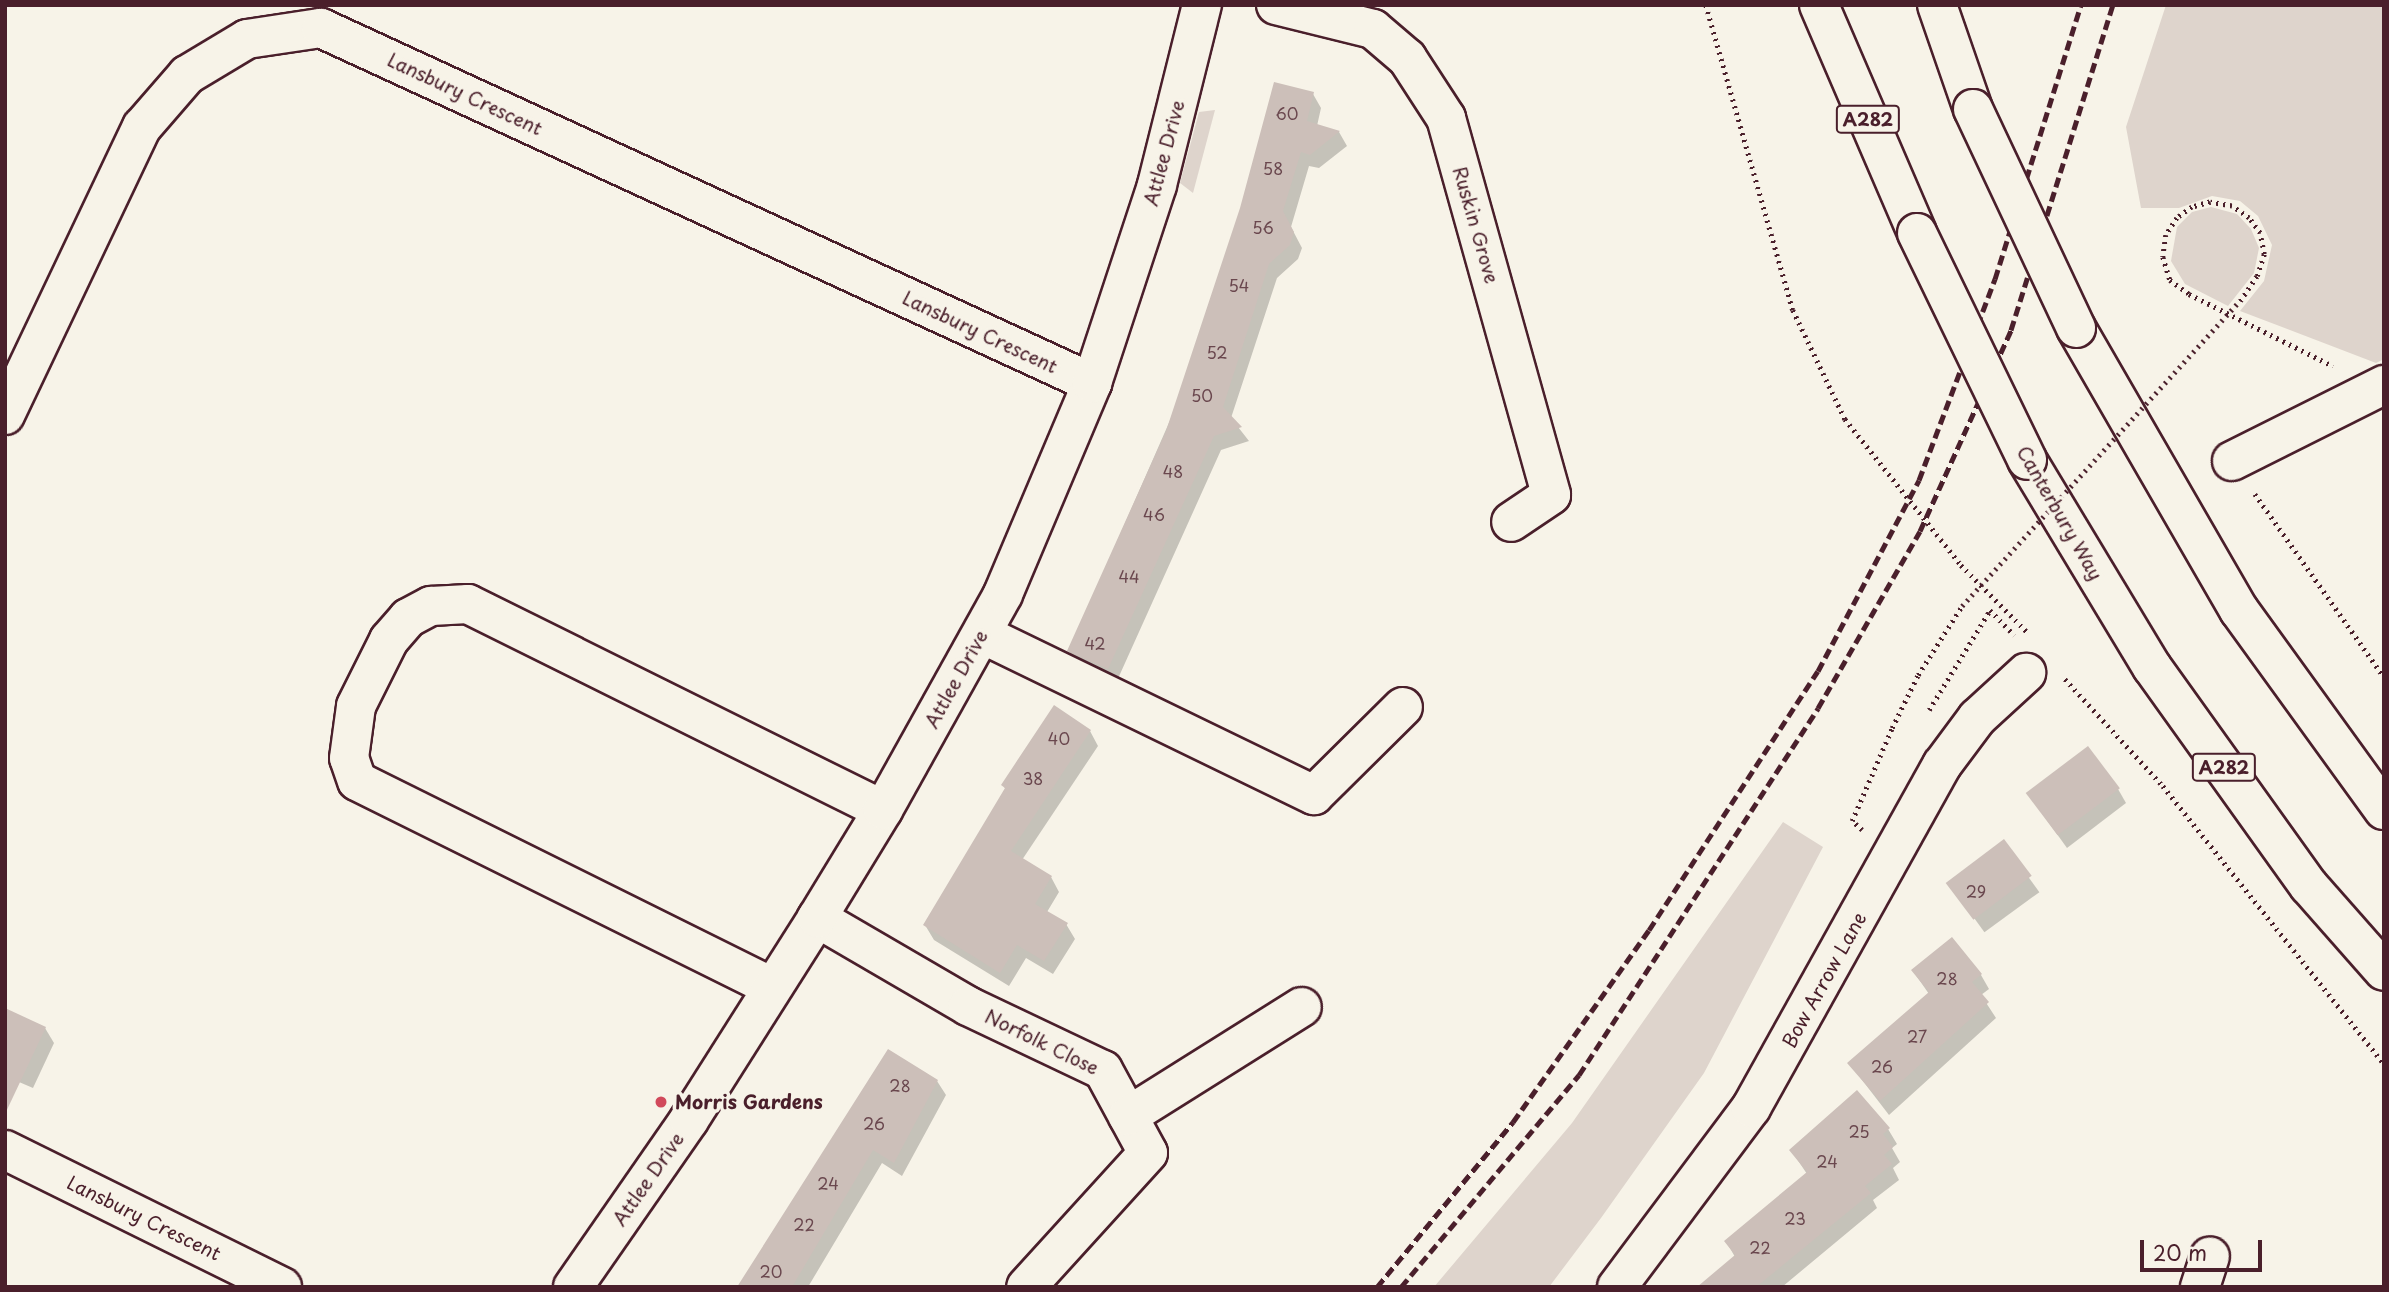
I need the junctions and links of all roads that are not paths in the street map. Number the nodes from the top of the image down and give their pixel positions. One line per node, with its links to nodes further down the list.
1 (1202, 5): 5 (main road, Attlee Drive)
2 (1276, 5): 9 (main road, Ruskin Grove)
3 (1819, 5): 16 (main road, Canterbury Way / A282, bridge)
4 (1937, 5): 14 (main road, bridge)
5 (1092, 383): 7 (main road, Lansbury Crescent); 10 (main road, Attlee Drive)
6 (2384, 385): 8 (main road)
7 (5, 415)
8 (2232, 461)
9 (1511, 522)
10 (982, 634): 12 (main road); 13 (main road, Attlee Drive)
11 (2040, 662): 24 (main road, Bow Arrow Lane)
12 (1403, 707)
13 (883, 810): 15 (main road, Attlee Drive); 17 (main road)
14 (2384, 810)
15 (817, 918): 17 (main road, Attlee Drive); 19 (main road, Norfolk Close)
16 (2384, 971)
17 (772, 987): 22 (main road, Attlee Drive)
18 (1302, 1007): 19 (main road)
19 (1128, 1116): 23 (main road, Norfolk Close)
20 (5, 1150): 21 (main road, Lansbury Crescent)
21 (282, 1287)
22 (573, 1287)
23 (1026, 1287)
24 (1617, 1287)

